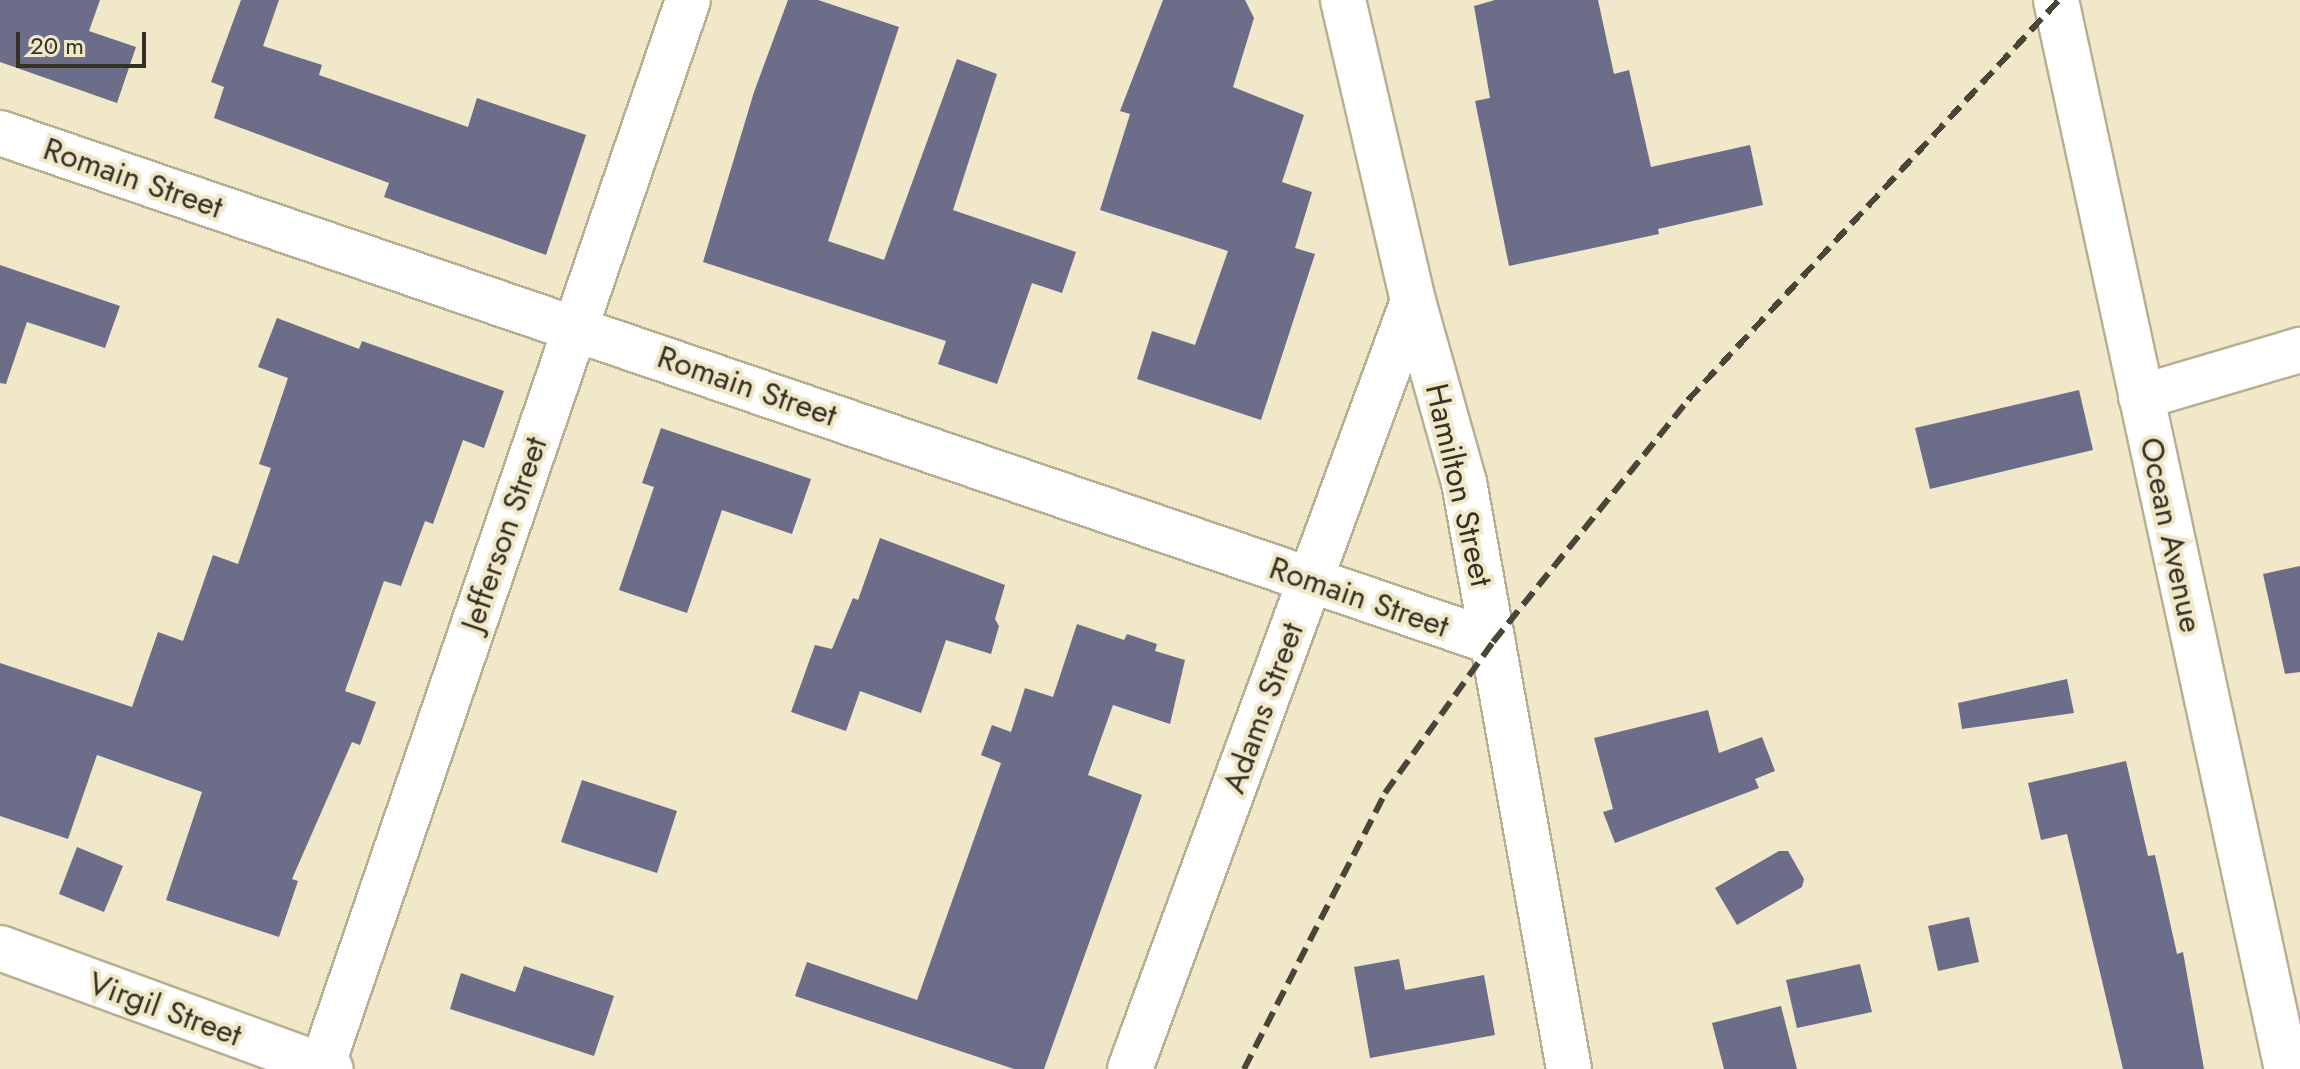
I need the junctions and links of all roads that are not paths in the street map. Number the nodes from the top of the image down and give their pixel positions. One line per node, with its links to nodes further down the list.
1 (688, 0): 6 (street, Jefferson Street)
2 (1343, 0): 5 (street, Hamilton Street)
3 (2056, 0): 8 (street, Ocean Avenue)
4 (0, 133): 6 (street, Romain Street)
5 (1413, 301): 9 (street, Adams Street); 10 (street, Hamilton Street)
6 (575, 327): 9 (street, Romain Street); 12 (street, Jefferson Street)
7 (2300, 350): 8 (street)
8 (2141, 397): 15 (street, Ocean Avenue)
9 (1311, 580): 10 (street, Romain Street); 13 (street, Adams Street)
10 (1493, 642): 14 (street, Hamilton Street)
11 (0, 948): 12 (street, Virgil Street)
12 (325, 1068)
13 (1130, 1069)
14 (1569, 1069)
15 (2287, 1069)

